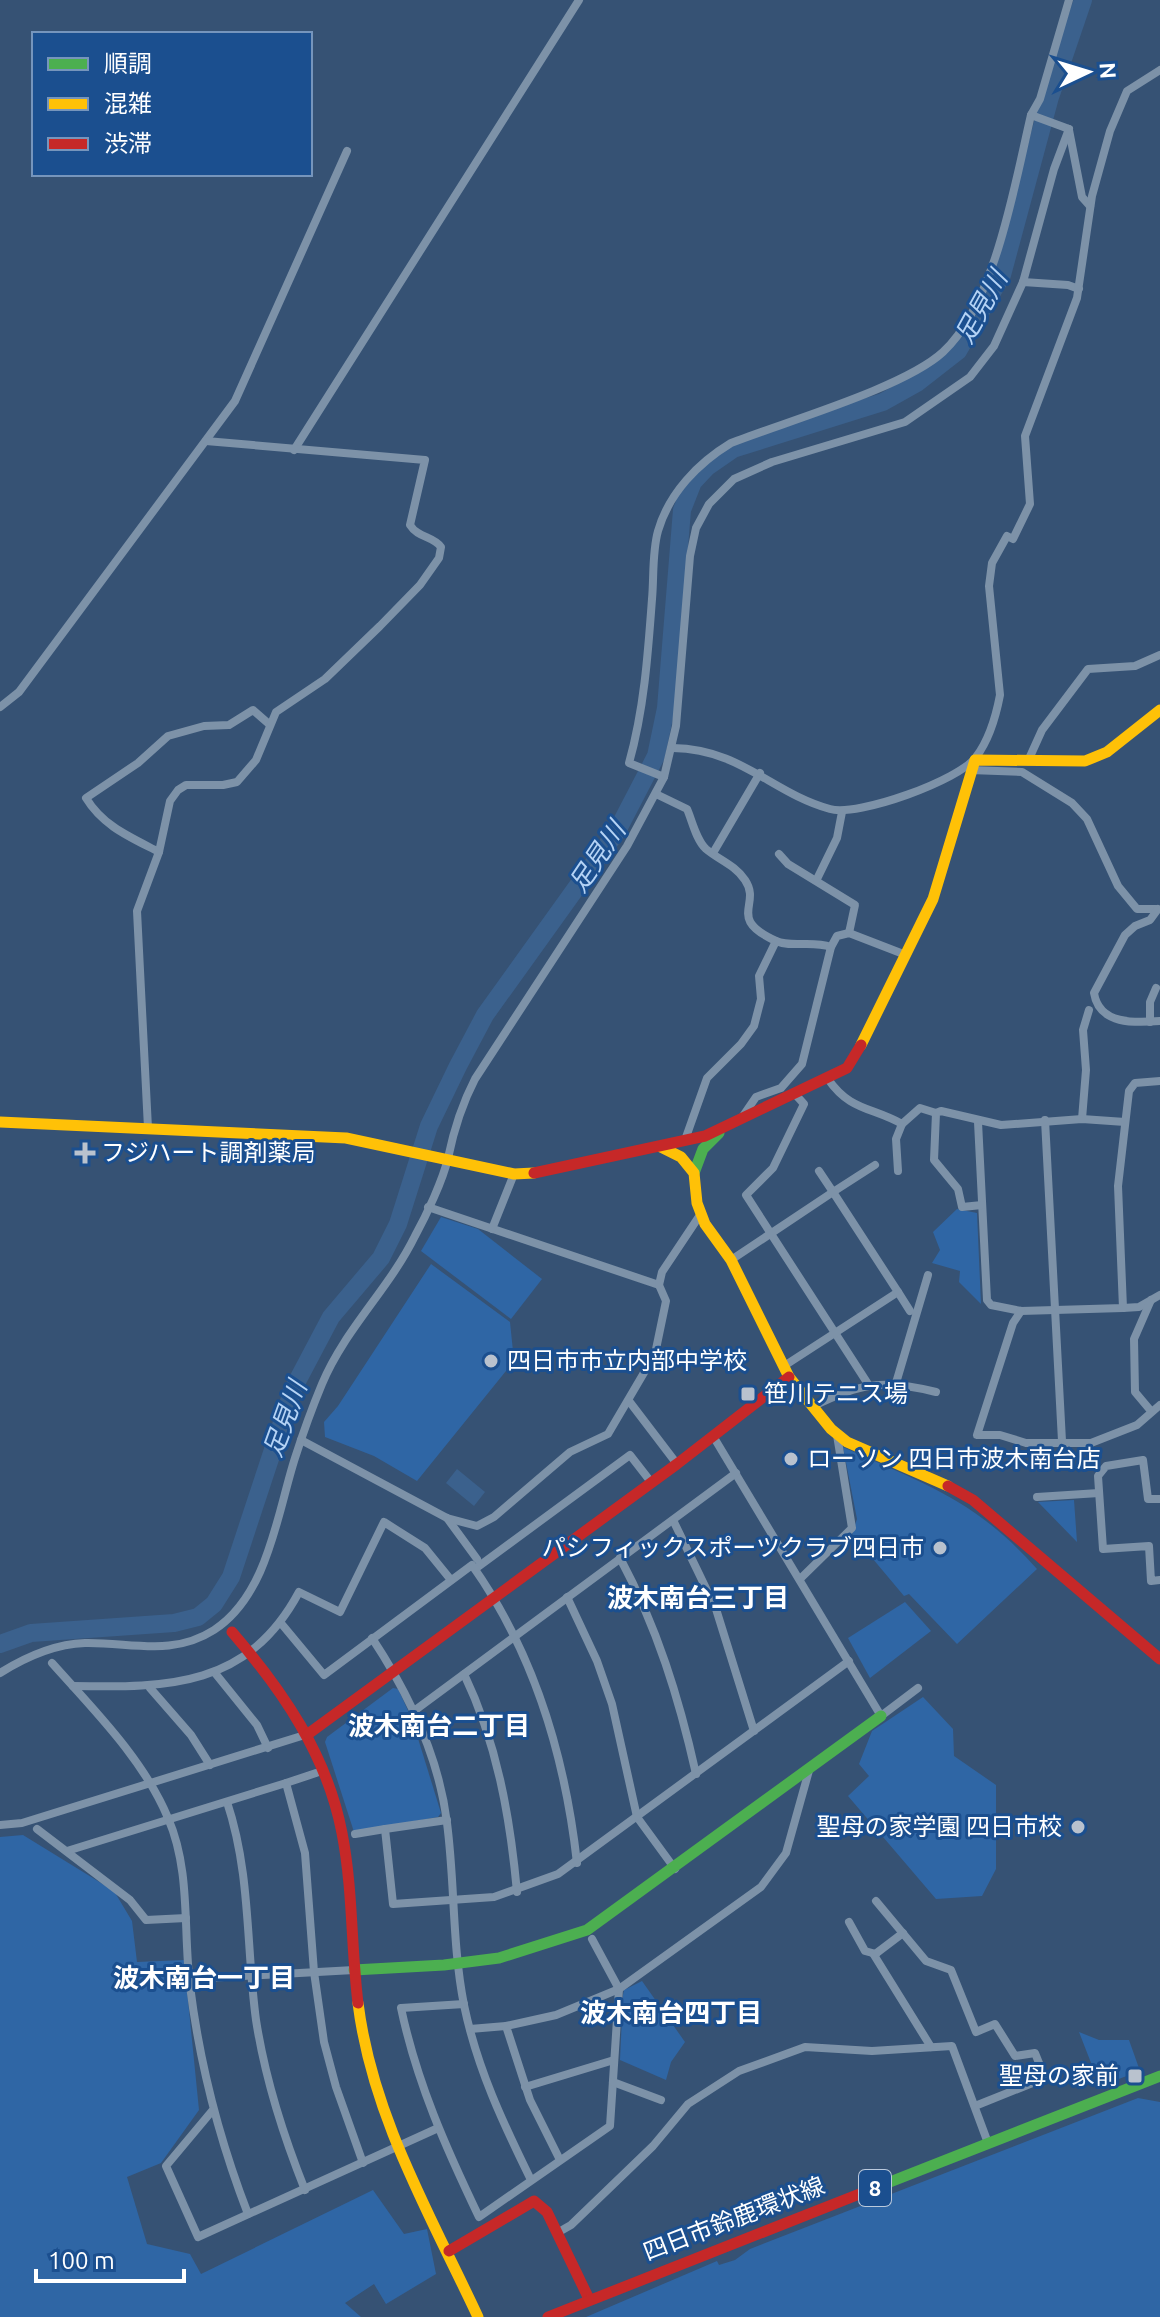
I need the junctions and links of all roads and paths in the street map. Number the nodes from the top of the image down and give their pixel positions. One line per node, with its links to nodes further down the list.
1 (579, 0): 11 (street)
2 (1069, 0): 4 (street)
3 (1160, 70): 7 (street)
4 (1031, 115): 5 (street); 20 (street)
5 (1069, 129): 7 (street); 8 (street)
6 (347, 151): 10 (street)
7 (1090, 206): 9 (street)
8 (1023, 282): 9 (street); 16 (street)
9 (1079, 289): 18 (street)
10 (206, 441): 11 (street); 13 (street)
11 (294, 450): 15 (street)
12 (1160, 655): 17 (street)
13 (0, 707)
14 (1160, 710): 17 (street)
15 (269, 724): 23 (street); 23 (street)
16 (673, 748): 19 (street); 20 (street)
17 (1028, 761): 18 (street)
18 (973, 765): 22 (street); 27 (street); 31 (street)
19 (760, 773): 22 (street); 24 (street)
20 (663, 777): 21 (street)
21 (656, 794): 24 (street); 49 (street)
22 (842, 812): 26 (street)
23 (159, 852): 46 (street)
24 (713, 853): 29 (street)
25 (779, 854): 26 (street)
26 (817, 879): 28 (street)
27 (1158, 909): 34 (street)
28 (849, 933): 30 (street); 31 (street)
29 (776, 941): 30 (street); 47 (street)
30 (831, 947): 37 (street)
31 (906, 955): 35 (street)
32 (1156, 988): 34 (street)
33 (1089, 1010): 39 (street)
34 (1155, 1021)
35 (828, 1079): 37 (street); 45 (street)
36 (1160, 1081): 43 (street)
37 (787, 1094): 44 (street); 60 (street)
38 (936, 1113): 42 (street); 45 (street); 56 (street)
39 (1082, 1119): 40 (street); 43 (street)
40 (1045, 1120): 42 (street); 69 (street)
41 (0, 1122): 46 (street)
42 (978, 1122): 56 (street)
43 (1125, 1122): 66 (street)
44 (728, 1124): 47 (street); 53 (street)
45 (902, 1124): 52 (street)
46 (148, 1128): 49 (street)
47 (685, 1140): 48 (street)
48 (656, 1145): 53 (street); 54 (street)
49 (446, 1158): 54 (street); 57 (street)
50 (875, 1165): 55 (street)
51 (819, 1171): 55 (street)
52 (898, 1171)
53 (694, 1173): 58 (street)
54 (514, 1174): 59 (street)
55 (833, 1192): 60 (street); 64 (street)
56 (982, 1205): 68 (street)
57 (428, 1207): 59 (street); 81 (street)
58 (700, 1215): 61 (street); 63 (street)
59 (492, 1229): 63 (street)
60 (772, 1234): 61 (street); 70 (street)
61 (731, 1260): 71 (street)
62 (928, 1275): 72 (street)
63 (659, 1285): 75 (street)
64 (898, 1292): 67 (street); 70 (street)
65 (1156, 1297): 66 (street); 78 (street)
66 (1123, 1308): 69 (street)
67 (910, 1311)
68 (1021, 1311): 69 (street); 82 (street)
69 (1056, 1311): 82 (street)
70 (835, 1332): 71 (street); 73 (street)
71 (786, 1371): 77 (street); 80 (street)
72 (896, 1383): 73 (street); 74 (street)
73 (868, 1384): 77 (street)
74 (936, 1392)
75 (629, 1401): 83 (street); 89 (street)
76 (1160, 1405): 78 (street)
77 (812, 1407): 79 (street)
78 (1151, 1411): 82 (street)
79 (837, 1435): 93 (street); 103 (street)
80 (713, 1436): 83 (street); 84 (street)
81 (301, 1440): 89 (street); 107 (street)
82 (1062, 1441)
83 (677, 1464): 85 (street)
84 (736, 1473): 90 (street); 93 (street)
85 (651, 1482): 92 (street); 97 (street)
86 (1099, 1493): 87 (street); 88 (street); 95 (street)
87 (1037, 1497)
88 (1160, 1499)
89 (447, 1518): 92 (street)
90 (673, 1520): 91 (street); 115 (street)
91 (620, 1558): 96 (street); 121 (street)
92 (476, 1564): 94 (street); 97 (street)
93 (800, 1579): 104 (street)
94 (451, 1580): 98 (street); 101 (street)
95 (1160, 1580)
96 (567, 1597): 100 (street); 125 (street)
97 (493, 1598): 100 (street); 106 (street)
98 (280, 1622): 101 (street); 102 (street)
99 (232, 1632): 102 (street)
100 (515, 1636): 109 (street); 133 (street)
101 (372, 1638): 106 (street)
102 (251, 1653): 108 (street); 116 (street)
103 (1160, 1659)
104 (849, 1661): 114 (street); 115 (street)
105 (52, 1663): 110 (street)
106 (394, 1671): 113 (street); 116 (street)
107 (0, 1673)
108 (215, 1673): 111 (street); 117 (street)
109 (464, 1674): 113 (street); 135 (street)
110 (73, 1686): 111 (street); 123 (street)
111 (150, 1688): 118 (street)
112 (918, 1688): 114 (street)
113 (414, 1711): 127 (street)
114 (881, 1716): 119 (street)
115 (754, 1731): 121 (street)
116 (308, 1734): 117 (street); 144 (street)
117 (268, 1748): 118 (street)
118 (210, 1765): 123 (street)
119 (810, 1767): 134 (street); 148 (street)
120 (316, 1773): 122 (street)
121 (696, 1774): 125 (street)
122 (286, 1783): 124 (street); 145 (street)
123 (152, 1784): 126 (street); 128 (street)
124 (227, 1802): 126 (street); 146 (street)
125 (637, 1817): 133 (street); 134 (street)
126 (169, 1820): 132 (street); 138 (street)
127 (447, 1820): 130 (street); 137 (street)
128 (0, 1825)
129 (37, 1829): 132 (street)
130 (385, 1829): 131 (street); 137 (street)
131 (355, 1834)
132 (67, 1851): 138 (street)
133 (577, 1863): 135 (street)
134 (675, 1869): 143 (street)
135 (517, 1892): 137 (street)
136 (876, 1901): 140 (street)
137 (455, 1902): 143 (street)
138 (186, 1918): 147 (street)
139 (849, 1922): 142 (street)
140 (903, 1933): 142 (street); 158 (street)
141 (592, 1939): 148 (street)
142 (876, 1954): 152 (street)
143 (458, 1965): 144 (street); 149 (street)
144 (354, 1970): 145 (street); 162 (street)
145 (314, 1972): 146 (street); 164 (street)
146 (251, 1975): 147 (street); 166 (street)
147 (189, 1979): 159 (street)
148 (619, 1989): 150 (street); 153 (street)
149 (464, 2004): 151 (street); 160 (street)
150 (506, 2026): 151 (street); 156 (street)
151 (470, 2029): 165 (street)
152 (931, 2047): 158 (street); 168 (street)
153 (614, 2060): 155 (street); 156 (street)
154 (1160, 2076): 161 (street, 四日市鈴鹿環状線 / 8)
155 (613, 2082): 157 (street); 163 (street)
156 (525, 2087): 163 (street)
157 (661, 2100)
158 (975, 2106): 161 (street)
159 (212, 2111): 167 (street); 167 (street)
160 (436, 2129): 162 (street); 165 (street)
161 (988, 2143): 170 (street, 四日市鈴鹿環状線 / 8)
162 (398, 2147): 164 (street); 169 (street)
163 (560, 2160): 165 (street)
164 (363, 2163): 166 (street)
165 (531, 2180)
166 (305, 2190): 167 (street)
167 (248, 2214)
168 (557, 2233): 169 (street); 170 (street)
169 (449, 2251): 171 (street)
170 (589, 2299): 172 (street, 四日市鈴鹿環状線 / 8)
171 (478, 2317)
172 (548, 2317)

